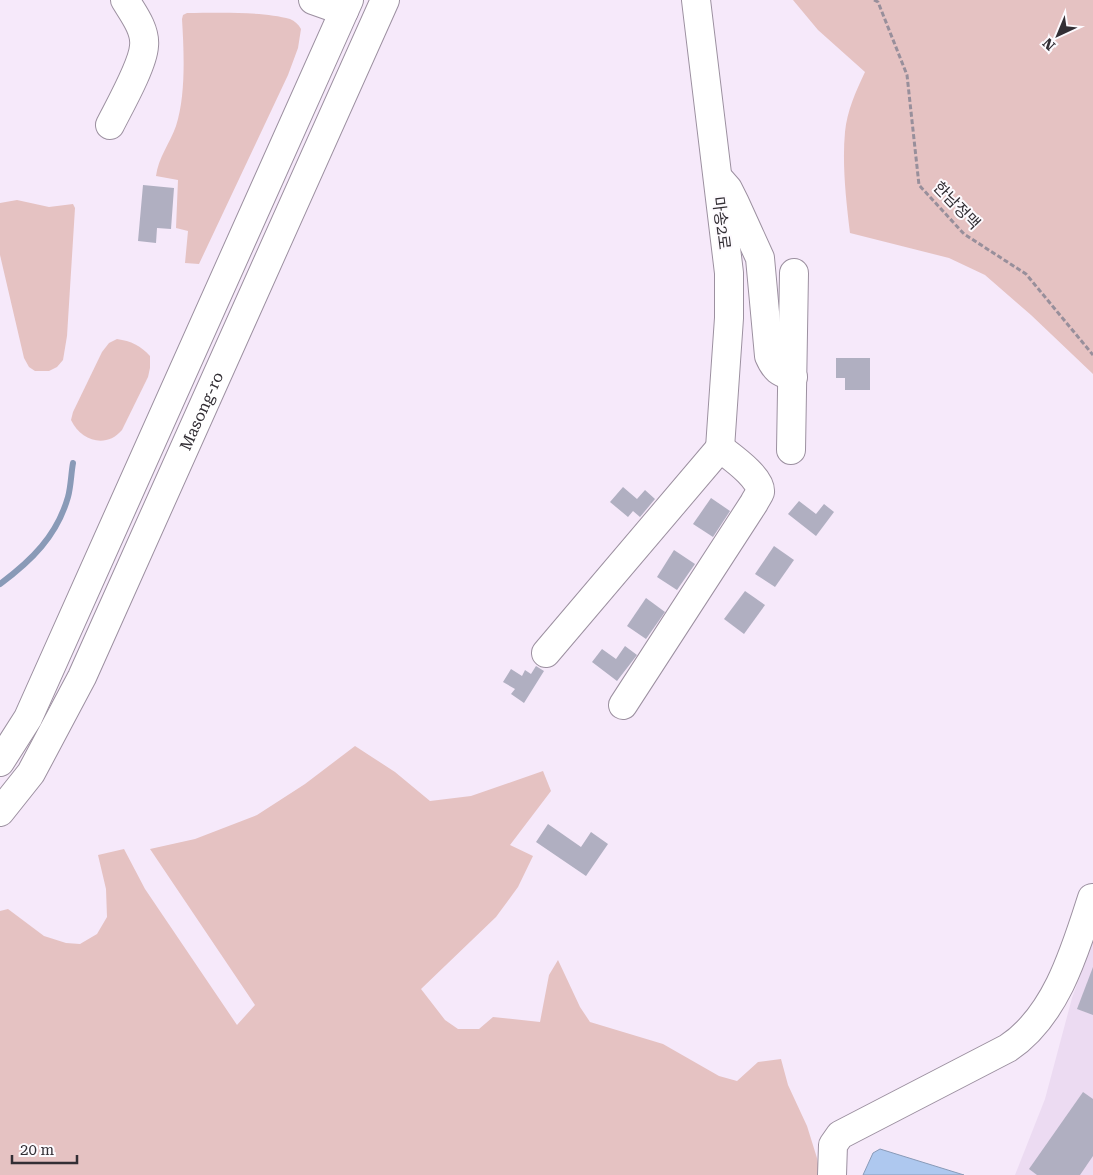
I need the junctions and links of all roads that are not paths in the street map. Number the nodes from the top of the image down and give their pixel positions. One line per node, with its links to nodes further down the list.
1 (125, 0): 6 (street)
2 (313, 0): 5 (street)
3 (385, 0): 15 (street, Masong-ro)
4 (696, 0): 7 (street, 마송2로)
5 (347, 6): 14 (street, Masong-ro)
6 (110, 125)
7 (716, 176): 9 (street); 10 (street, 마송2로)
8 (794, 273): 9 (street)
9 (793, 377): 11 (street)
10 (720, 448): 12 (street); 13 (street)
11 (791, 450)
12 (546, 653)
13 (623, 705)
14 (0, 762)
15 (0, 812)
16 (1092, 898): 17 (street)
17 (832, 1175)

